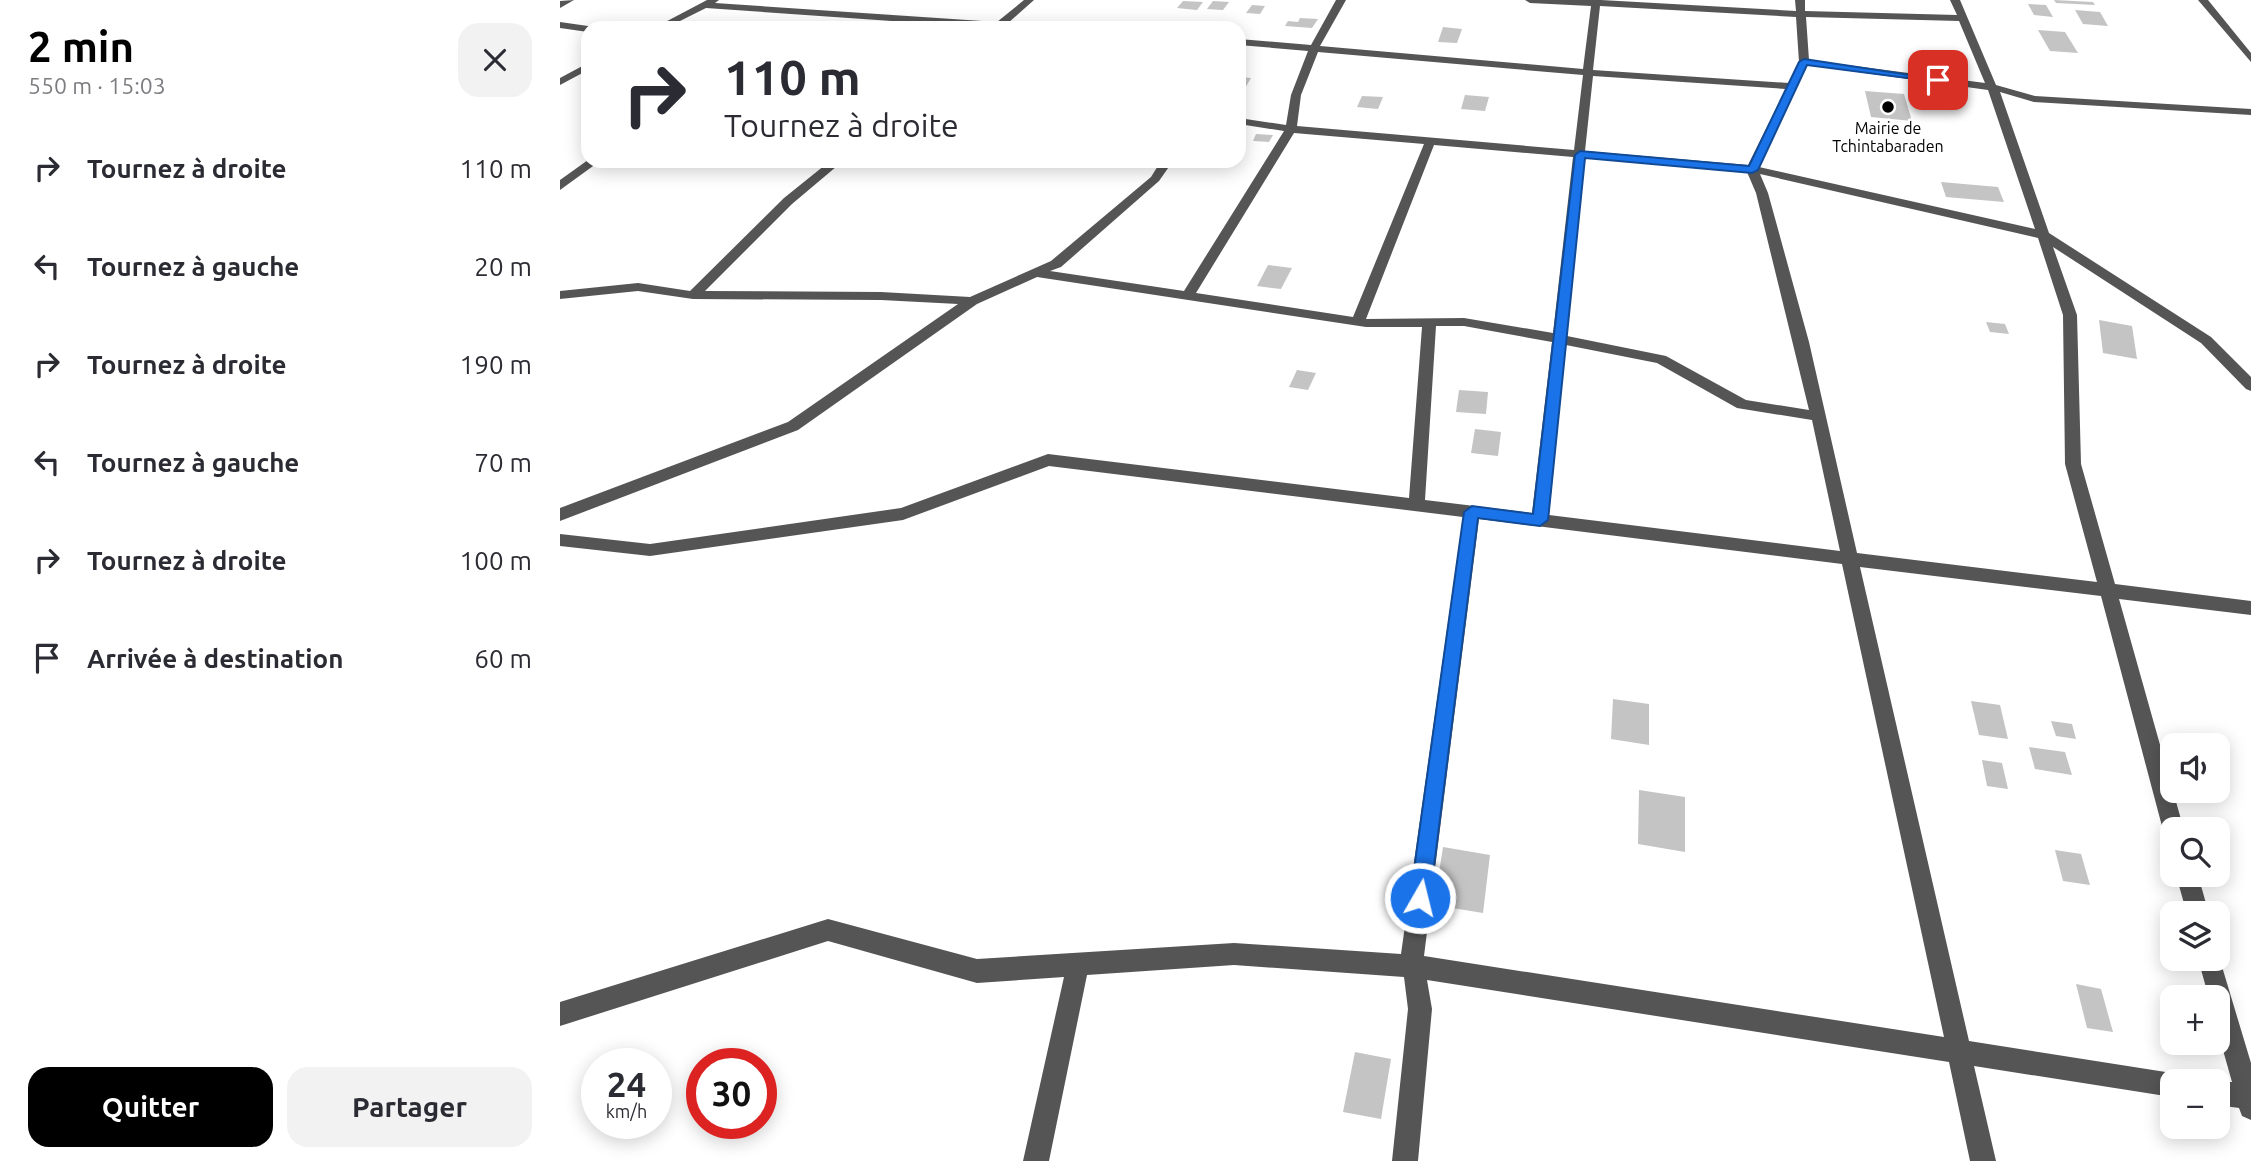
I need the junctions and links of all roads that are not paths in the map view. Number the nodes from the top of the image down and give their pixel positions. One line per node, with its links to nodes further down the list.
1 (569, 0): 9 (street)
2 (1029, 0): 14 (street)
3 (1341, 0): 18 (street)
4 (1530, 0): 8 (street)
5 (1955, 0): 11 (street)
6 (2203, 0): 19 (street)
7 (710, 2): 12 (street); 13 (street)
8 (1596, 2): 10 (street); 22 (street)
9 (560, 5)
10 (1800, 7): 11 (street); 20 (street)
11 (1963, 18): 25 (street)
12 (673, 21)
13 (929, 21)
14 (1005, 21)
15 (560, 25): 16 (street)
16 (581, 28)
17 (1246, 42): 18 (street)
18 (1314, 47): 22 (street); 28 (street)
19 (2251, 59)
20 (1804, 62): 24 (street); 25 (street)
21 (581, 70): 23 (street)
22 (1589, 73): 24 (street); 30 (street)
23 (560, 82)
24 (1793, 86): 34 (street)
25 (1992, 87): 26 (street); 36 (street)
26 (2251, 112)
27 (1246, 122): 28 (street)
28 (1291, 130): 29 (street); 38 (street)
29 (1430, 142): 30 (street); 42 (street)
30 (1580, 155): 34 (street); 44 (street)
31 (584, 168): 35 (street)
32 (828, 168): 40 (street)
33 (1162, 168): 37 (street)
34 (1752, 170): 36 (street); 46 (street)
35 (560, 186)
36 (2043, 235): 45 (street); 53 (street)
37 (1035, 274): 38 (street); 41 (street)
38 (1189, 294): 42 (street)
39 (560, 295): 40 (street)
40 (693, 295): 41 (street)
41 (972, 301): 49 (street)
42 (1358, 321): 43 (street)
43 (1429, 322): 44 (street); 47 (street)
44 (1560, 339): 46 (street); 50 (street)
45 (2251, 386)
46 (1818, 416): 52 (street)
47 (1417, 505): 48 (street); 51 (street)
48 (1472, 512): 50 (street); 57 (street)
49 (560, 515)
50 (1540, 520): 52 (street)
51 (560, 541)
52 (1849, 559): 53 (street); 60 (street)
53 (2107, 591): 54 (street); 55 (street)
54 (2251, 608)
55 (2170, 817)
56 (1078, 965): 57 (street); 59 (street); 64 (street)
57 (1414, 966): 60 (street); 65 (street)
58 (2213, 971): 63 (street)
59 (560, 1014)
60 (1959, 1051): 61 (street); 66 (street)
61 (2160, 1082)
62 (2230, 1095): 63 (street)
63 (2250, 1100)
64 (1036, 1161)
65 (1405, 1161)
66 (1983, 1161)

